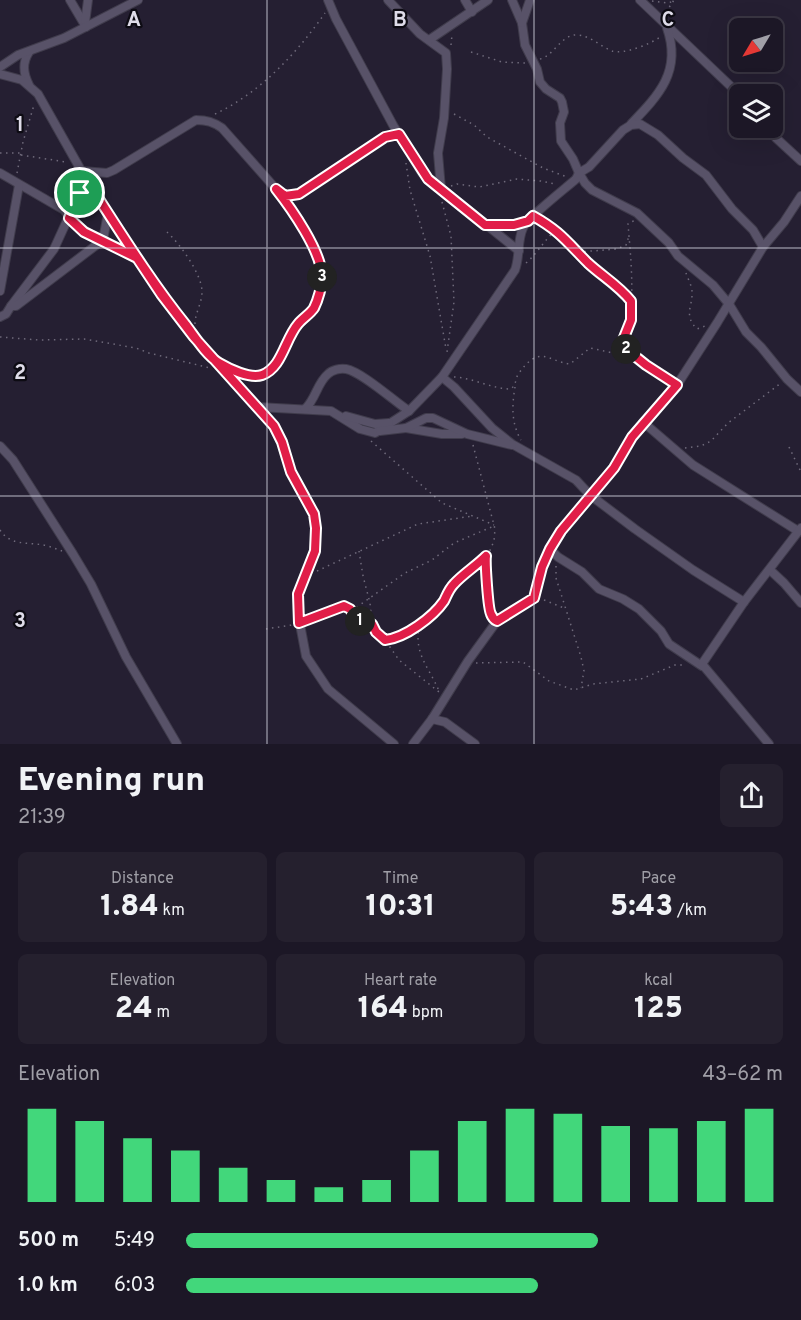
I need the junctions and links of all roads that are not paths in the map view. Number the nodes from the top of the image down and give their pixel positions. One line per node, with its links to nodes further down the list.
1 (70, 0): 13 (street)
2 (88, 0): 13 (street)
3 (138, 0): 13 (street)
4 (388, 0): 15 (street)
5 (465, 0): 11 (street)
6 (488, 0): 11 (street)
7 (512, 0): 12 (street)
8 (530, 0): 12 (street)
9 (640, 1): 14 (street)
10 (329, 2): 22 (street)
11 (472, 12): 15 (street)
12 (522, 23): 27 (street)
13 (85, 25): 16 (street)
14 (664, 25): 20 (street); 21 (street)
15 (429, 40): 30 (street)
16 (29, 51): 17 (street); 19 (street)
17 (0, 67)
18 (0, 74): 19 (street)
19 (29, 85): 25 (street)
20 (729, 85)
21 (631, 124): 27 (street); 35 (street)
22 (399, 134): 29 (street); 30 (street)
23 (776, 138): 24 (street)
24 (801, 161)
25 (82, 171): 29 (street); 32 (street); 33 (street)
26 (0, 173): 28 (street)
27 (578, 176): 36 (street); 39 (street)
28 (17, 184): 33 (street); 38 (street)
29 (276, 189): 42 (street)
30 (441, 189): 36 (street)
31 (801, 196): 35 (street)
32 (108, 213): 34 (street); 37 (street)
33 (69, 218): 34 (street); 40 (street)
34 (104, 240): 37 (street); 40 (street)
35 (763, 247): 39 (street)
36 (519, 251): 43 (street)
37 (137, 258): 42 (street)
38 (0, 291)
39 (729, 304): 46 (street); 51 (street)
40 (11, 306): 41 (street)
41 (0, 317)
42 (218, 363): 47 (street)
43 (450, 365): 44 (street); 45 (street)
44 (442, 377): 45 (street); 50 (street)
45 (454, 387): 57 (street)
46 (801, 392)
47 (258, 407): 48 (street); 67 (street)
48 (305, 409): 49 (street); 50 (street)
49 (331, 411): 52 (street); 54 (street)
50 (409, 411): 52 (street)
51 (643, 422): 58 (street); 59 (street)
52 (389, 423): 54 (street)
53 (406, 428): 54 (street); 55 (street); 55 (street)
54 (380, 431)
55 (467, 434): 57 (street)
56 (0, 446): 66 (street)
57 (515, 446): 58 (street)
58 (590, 495): 60 (street); 62 (street)
59 (800, 530): 61 (street)
60 (550, 549): 64 (street); 65 (street)
61 (770, 570): 62 (street); 63 (street)
62 (744, 602): 64 (street)
63 (801, 603)
64 (701, 666): 70 (street)
65 (432, 719): 68 (street); 69 (street)
66 (177, 744)
67 (394, 744)
68 (413, 744)
69 (475, 744)
70 (769, 744)

